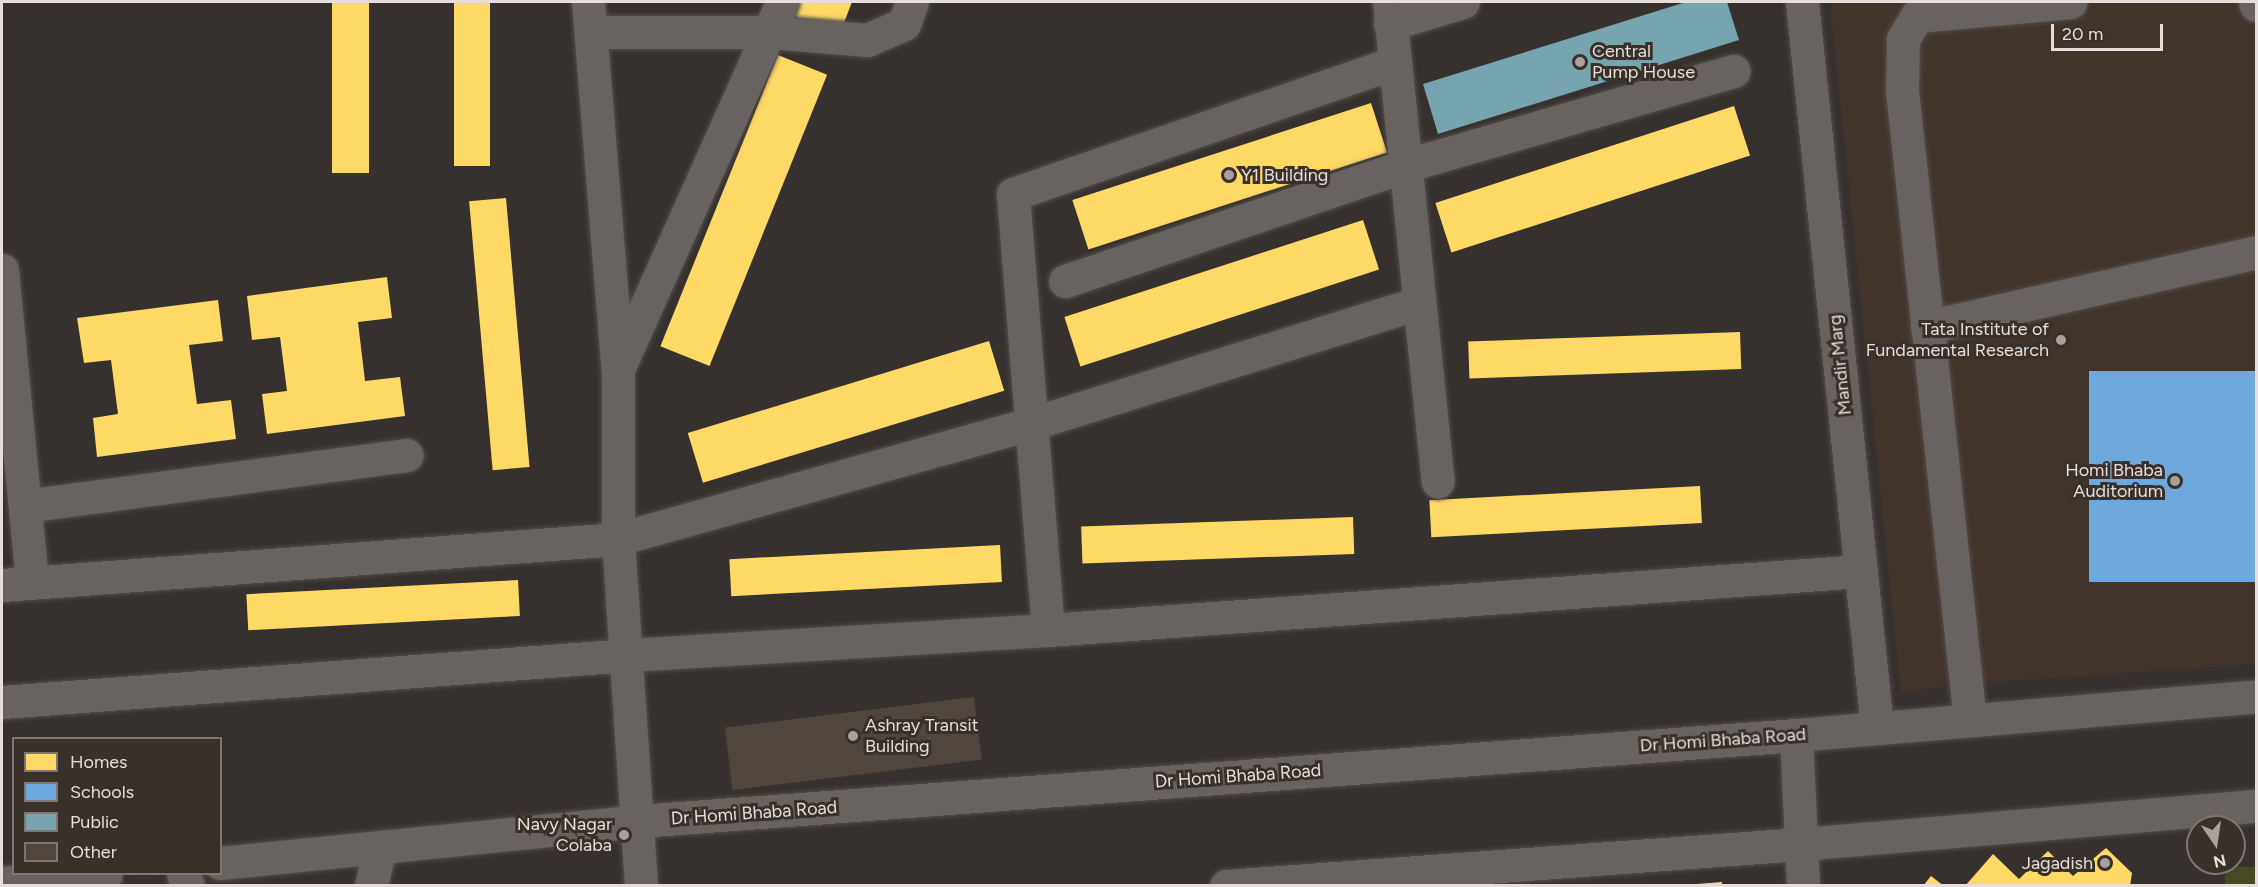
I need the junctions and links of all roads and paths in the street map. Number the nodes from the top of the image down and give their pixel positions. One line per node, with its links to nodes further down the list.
1 (782, 2): 8 (street)
2 (912, 2): 8 (street)
3 (1463, 2): 6 (street)
4 (1802, 2): 24 (street, Mandir Marg)
5 (2070, 2): 17 (street)
6 (1390, 13): 9 (street)
7 (590, 17): 8 (street); 18 (street)
8 (771, 32): 18 (street)
9 (1393, 63): 11 (street); 19 (street)
10 (1734, 70): 11 (street)
11 (1404, 166): 14 (street); 15 (street)
12 (2256, 252): 17 (street)
13 (2, 270): 16 (street)
14 (1065, 281)
15 (1419, 303): 19 (street); 21 (street)
16 (3, 305): 22 (street)
17 (1927, 327): 30 (street)
18 (618, 371): 23 (street)
19 (1030, 424): 23 (street); 26 (street)
20 (407, 455): 22 (street)
21 (1438, 482)
22 (25, 506): 25 (street)
23 (618, 538): 25 (street); 27 (street)
24 (1861, 571): 26 (street); 31 (street, Mandir Marg)
25 (17, 583)
26 (1048, 630): 27 (street)
27 (628, 655): 29 (street); 34 (street)
28 (2256, 696): 30 (street, Dr Homi Bhaba Road)
29 (2, 702)
30 (1970, 720): 31 (street, Dr Homi Bhaba Road)
31 (1877, 728): 32 (street, Dr Homi Bhaba Road)
32 (1796, 735): 34 (street, Dr Homi Bhaba Road); 35 (street)
33 (2256, 806): 35 (street)
34 (639, 821): 36 (street, Dr Homi Bhaba Road); 42 (street)
35 (1801, 844): 43 (street); 44 (street)
36 (380, 848): 38 (street, Dr Homi Bhaba Road); 41 (street)
37 (222, 863): 38 (street, Dr Homi Bhaba Road)
38 (287, 871)
39 (85, 875): 40 (street)
40 (2, 883)
41 (371, 885)
42 (641, 885)
43 (1226, 885)
44 (1803, 885)

